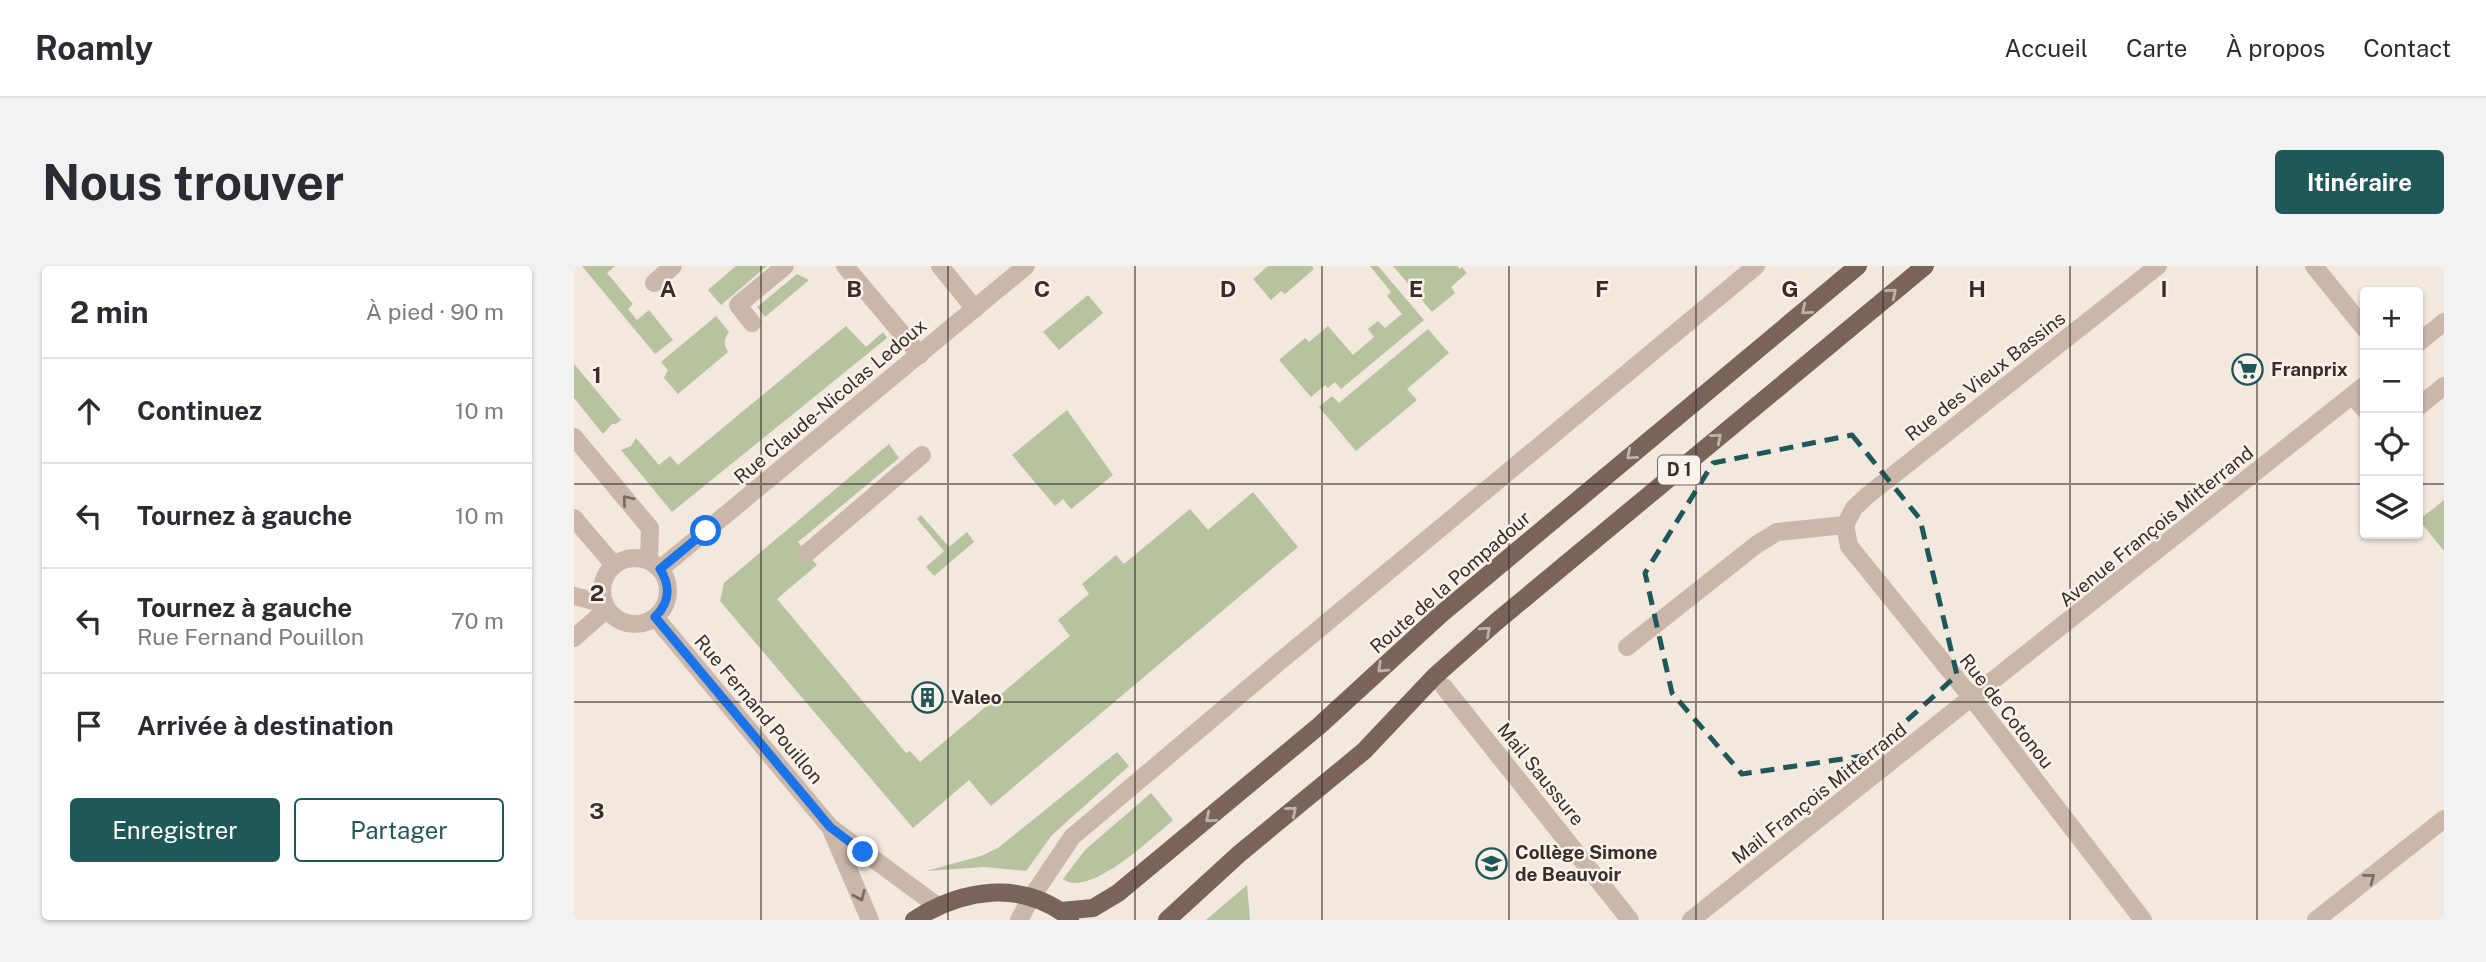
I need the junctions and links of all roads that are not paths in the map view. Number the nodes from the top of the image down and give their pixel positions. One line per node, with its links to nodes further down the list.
1 (673, 266): 11 (street)
2 (785, 266): 13 (street)
3 (845, 266): 17 (street)
4 (940, 266): 12 (street)
5 (1026, 266): 12 (street, Rue Claude-Nicolas Ledoux)
6 (1756, 266): 37 (street)
7 (1858, 266): 39 (main road, Route de la Pompadour / D 1, one-way to 39)
8 (1925, 266): 43 (main road, D 1, one-way to 8)
9 (2158, 266): 24 (street, Rue des Vieux Bassins)
10 (2314, 266): 14 (street)
11 (654, 282)
12 (975, 309): 17 (street, Rue Claude-Nicolas Ledoux)
13 (752, 323)
14 (2360, 323)
15 (2441, 332): 16 (street)
16 (2423, 341)
17 (920, 355): 27 (street, Rue Claude-Nicolas Ledoux)
18 (2444, 386): 20 (street)
19 (2359, 390): 34 (street, Avenue François Mitterrand)
20 (2423, 403)
21 (574, 437): 27 (street, one-way to 21)
22 (922, 455): 25 (street)
23 (574, 518): 26 (street)
24 (1846, 525): 32 (street); 34 (street, Rue de Cotonou)
25 (807, 553)
26 (614, 565): 27 (street); 29 (street)
27 (654, 565): 30 (street)
28 (574, 596): 29 (street)
29 (606, 606): 30 (street); 31 (street)
30 (655, 617): 36 (street, Rue Fernand Pouillon)
31 (574, 638)
32 (1627, 647)
33 (1444, 687): 44 (street, Mail Saussure)
34 (1972, 698): 45 (street, Mail François Mitterrand); 46 (street, Rue de Cotonou)
35 (2444, 819): 47 (street, one-way to 35)
36 (830, 827): 38 (street, Rue Fernand Pouillon); 40 (street, Rue Fernand Pouillon, one-way to 40)
37 (1031, 898): 38 (main road); 39 (main road); 42 (street)
38 (936, 905): 41 (main road)
39 (1067, 916)
40 (870, 920)
41 (914, 920)
42 (1019, 920)
43 (1167, 920)
44 (1630, 920)
45 (1690, 920)
46 (2143, 920)
47 (2316, 920)

